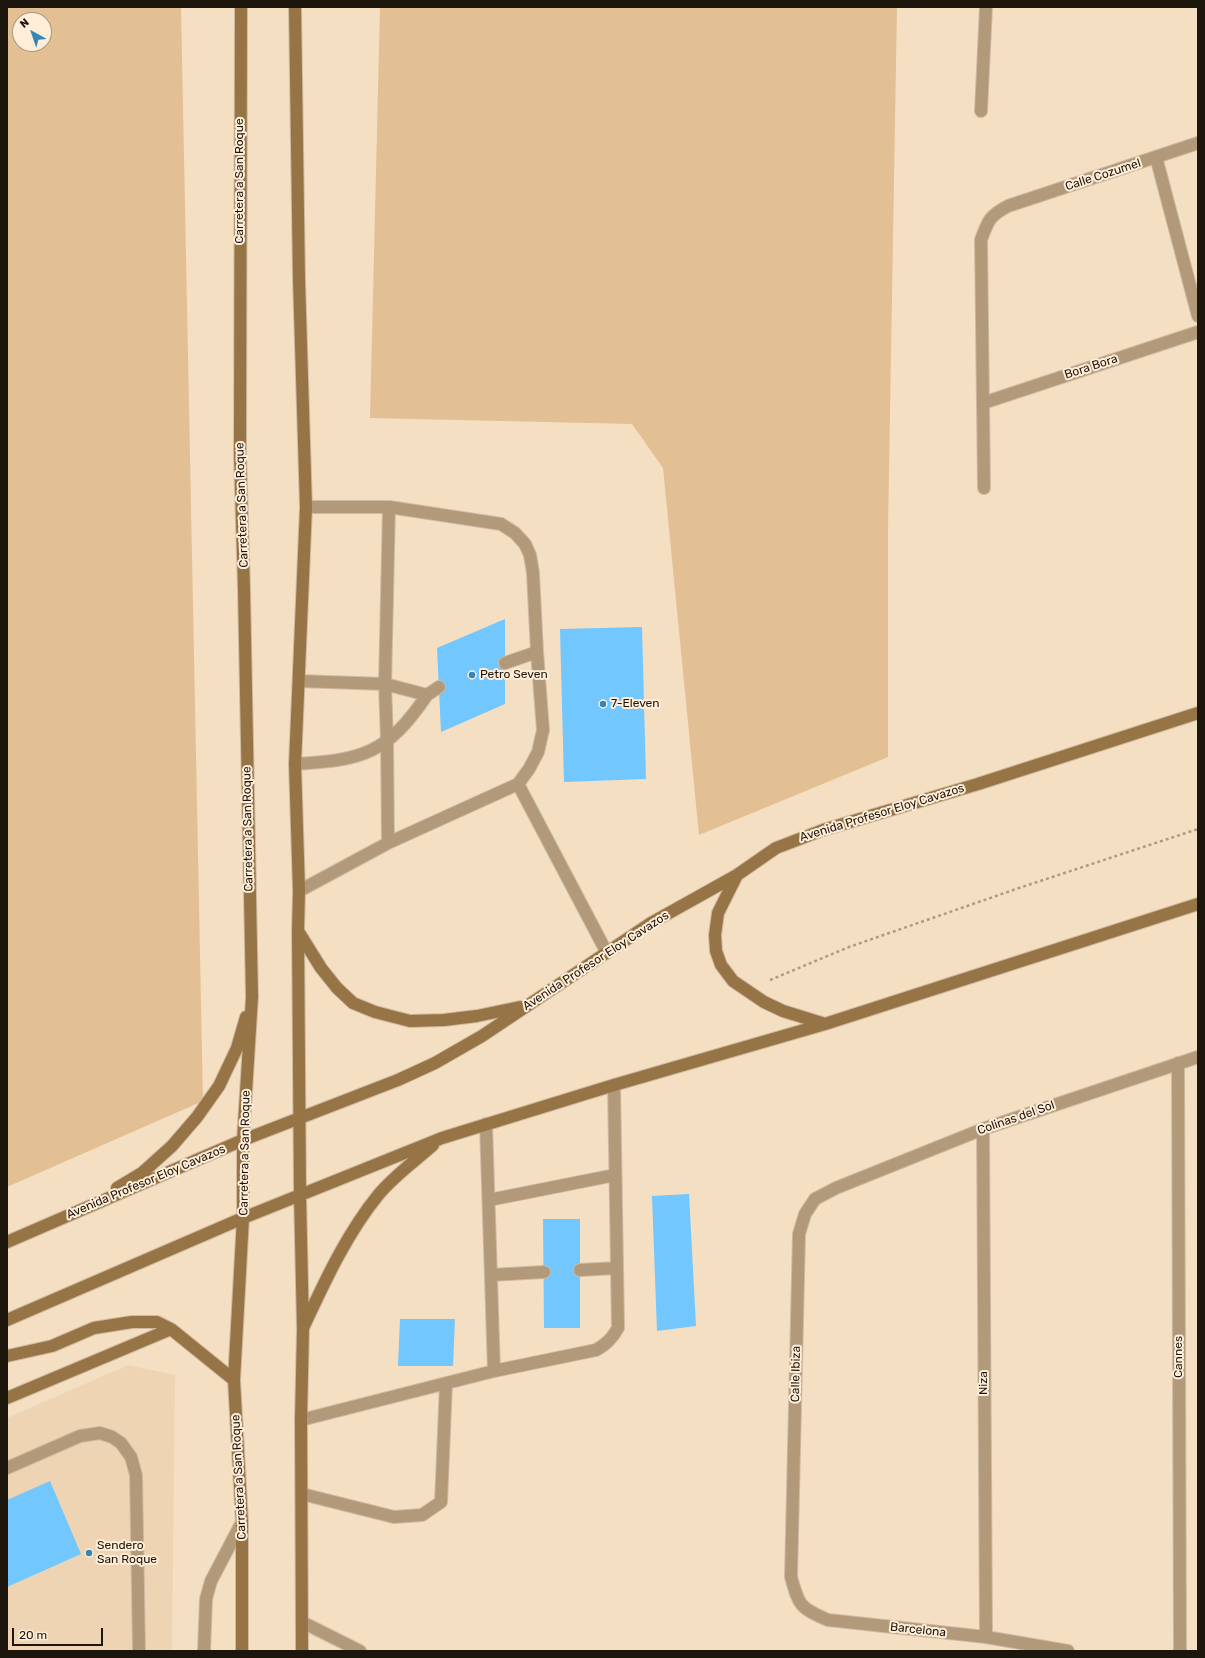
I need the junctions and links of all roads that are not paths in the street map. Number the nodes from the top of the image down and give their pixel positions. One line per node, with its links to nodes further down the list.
1 (241, 7): 29 (main road, Carretera a San Roque)
2 (295, 7): 11 (main road)
3 (986, 7): 4 (street)
4 (980, 111)
5 (1198, 143): 6 (street, Calle Cozumel)
6 (1156, 157): 7 (street); 9 (street, Calle Cozumel)
7 (1198, 316)
8 (1198, 332): 9 (street, Bora Bora)
9 (983, 403): 10 (street)
10 (984, 488)
11 (306, 507): 12 (street); 15 (main road)
12 (390, 507): 13 (street); 16 (street)
13 (536, 652): 14 (street); 22 (street)
14 (505, 663)
15 (299, 681): 16 (street); 21 (main road)
16 (385, 684): 18 (street); 20 (street)
17 (439, 687): 18 (street)
18 (427, 695): 20 (street)
19 (1198, 713): 24 (main road, Avenida Profesor Eloy Cavazos)
20 (387, 741): 21 (street); 23 (street)
21 (295, 764): 25 (main road)
22 (518, 784): 23 (street); 28 (street)
23 (388, 843): 25 (street)
24 (737, 875): 28 (main road, Avenida Profesor Eloy Cavazos); 31 (main road)
25 (299, 891): 27 (main road)
26 (1198, 904): 31 (main road)
27 (298, 931): 30 (main road); 35 (main road)
28 (607, 953): 30 (main road, Avenida Profesor Eloy Cavazos)
29 (252, 997): 39 (main road, Carretera a San Roque); 44 (main road)
30 (527, 1005): 35 (main road, Avenida Profesor Eloy Cavazos)
31 (825, 1024): 34 (main road)
32 (1198, 1057): 33 (street, Colinas del Sol)
33 (1178, 1063): 37 (street, Colinas del Sol); 72 (street, Cannes)
34 (614, 1085): 36 (main road); 40 (street)
35 (300, 1118): 39 (main road, Avenida Profesor Eloy Cavazos); 42 (main road)
36 (486, 1124): 38 (main road); 43 (street)
37 (983, 1129): 41 (street, Colinas del Sol); 65 (street, Niza)
38 (442, 1138): 42 (main road); 53 (main road)
39 (243, 1140): 44 (main road, Avenida Profesor Eloy Cavazos); 45 (main road, Carretera a San Roque)
40 (615, 1175): 43 (street); 47 (street)
41 (836, 1188): 63 (street, Calle Ibiza)
42 (300, 1194): 45 (main road); 53 (main road)
43 (488, 1200): 50 (street)
44 (74, 1214): 46 (main road, Avenida Profesor Eloy Cavazos)
45 (243, 1218): 51 (main road); 56 (main road, Carretera a San Roque)
46 (7, 1242)
47 (617, 1268): 48 (street); 55 (street)
48 (580, 1270)
49 (544, 1272): 50 (street)
50 (491, 1275): 55 (street)
51 (7, 1320)
52 (171, 1329): 54 (main road); 56 (main road); 58 (main road)
53 (303, 1329): 59 (main road)
54 (7, 1356)
55 (494, 1371): 57 (street)
56 (234, 1380): 62 (main road, Carretera a San Roque)
57 (446, 1384): 59 (street); 61 (street)
58 (7, 1398)
59 (302, 1420): 61 (main road)
60 (7, 1468): 66 (street)
61 (302, 1494): 64 (main road)
62 (242, 1522): 67 (street); 68 (main road, Carretera a San Roque)
63 (791, 1577): 65 (street, Barcelona)
64 (302, 1622): 69 (main road); 70 (street)
65 (986, 1637): 71 (street, Barcelona)
66 (139, 1651)
67 (204, 1651)
68 (242, 1651)
69 (302, 1651)
70 (360, 1651)
71 (1068, 1651)
72 (1180, 1651)

